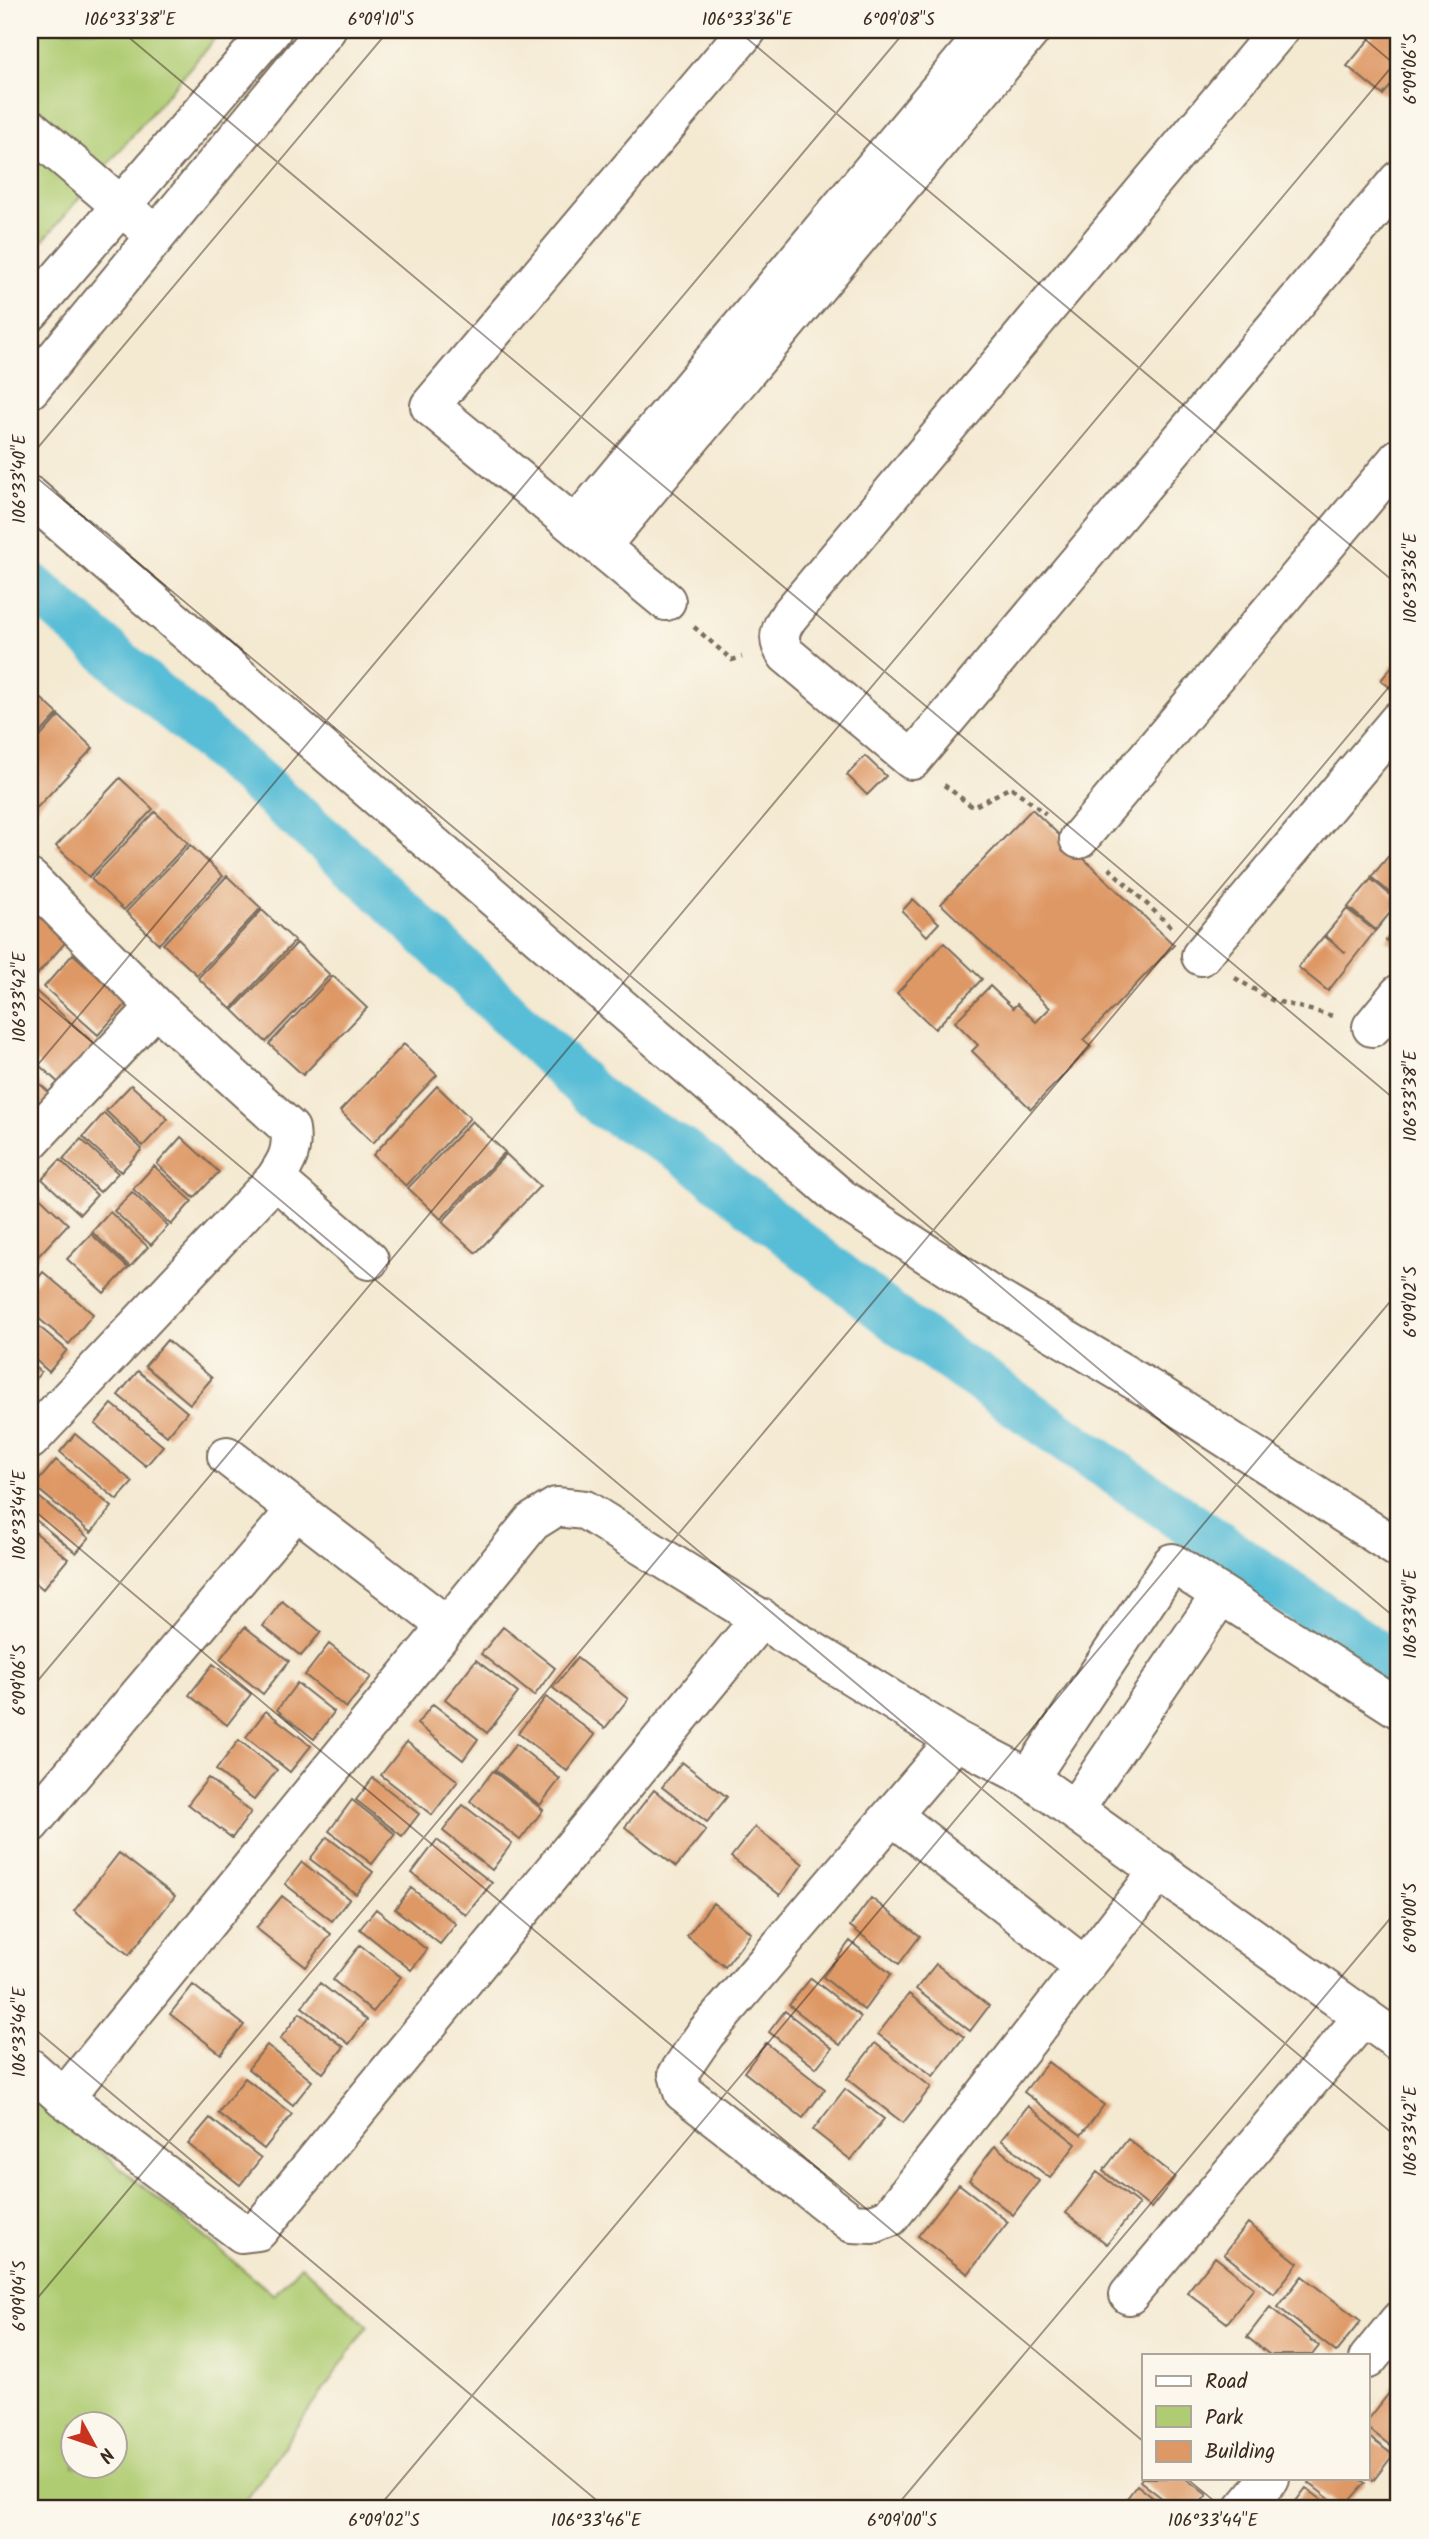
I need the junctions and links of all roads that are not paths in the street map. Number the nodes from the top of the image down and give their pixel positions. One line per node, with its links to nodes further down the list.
1 (326, 30): 7 (street)
2 (747, 30): 16 (street)
3 (1031, 30): 6 (street)
4 (1279, 30): 9 (street)
5 (267, 36): 7 (street); 10 (street)
6 (990, 46): 16 (street)
7 (293, 69): 11 (street)
8 (30, 128): 10 (street)
9 (1399, 180)
10 (121, 205): 11 (street); 12 (street)
11 (156, 236): 13 (street)
12 (30, 312)
13 (30, 388)
14 (1399, 458): 19 (street)
15 (30, 496): 31 (street)
16 (589, 536): 17 (street)
17 (666, 601)
18 (1399, 720): 21 (street)
19 (1079, 839)
20 (30, 879): 23 (street)
21 (1201, 956)
22 (1399, 994): 24 (street)
23 (156, 1007): 25 (street); 26 (street)
24 (1372, 1027)
25 (30, 1141)
26 (275, 1178): 27 (street); 28 (street)
27 (369, 1260)
28 (30, 1440)
29 (227, 1456): 30 (street)
30 (297, 1509): 34 (street); 40 (street)
31 (1399, 1549)
32 (1220, 1596): 35 (street); 37 (street); 38 (street)
33 (761, 1618): 34 (street); 36 (street); 46 (street)
34 (447, 1626): 46 (street)
35 (1399, 1709)
36 (956, 1740): 37 (street); 39 (street)
37 (1029, 1778): 38 (street)
38 (1075, 1809): 41 (street)
39 (892, 1815): 42 (street); 42 (street)
40 (30, 1824)
41 (1160, 1870): 42 (street); 43 (street)
42 (1085, 1967)
43 (1364, 2016): 44 (street); 47 (street)
44 (1399, 2042)
45 (30, 2068): 46 (street)
46 (64, 2098)
47 (1129, 2295)
48 (1399, 2321): 49 (street)
49 (1370, 2357)
50 (1268, 2480): 51 (street)
51 (1244, 2509)

